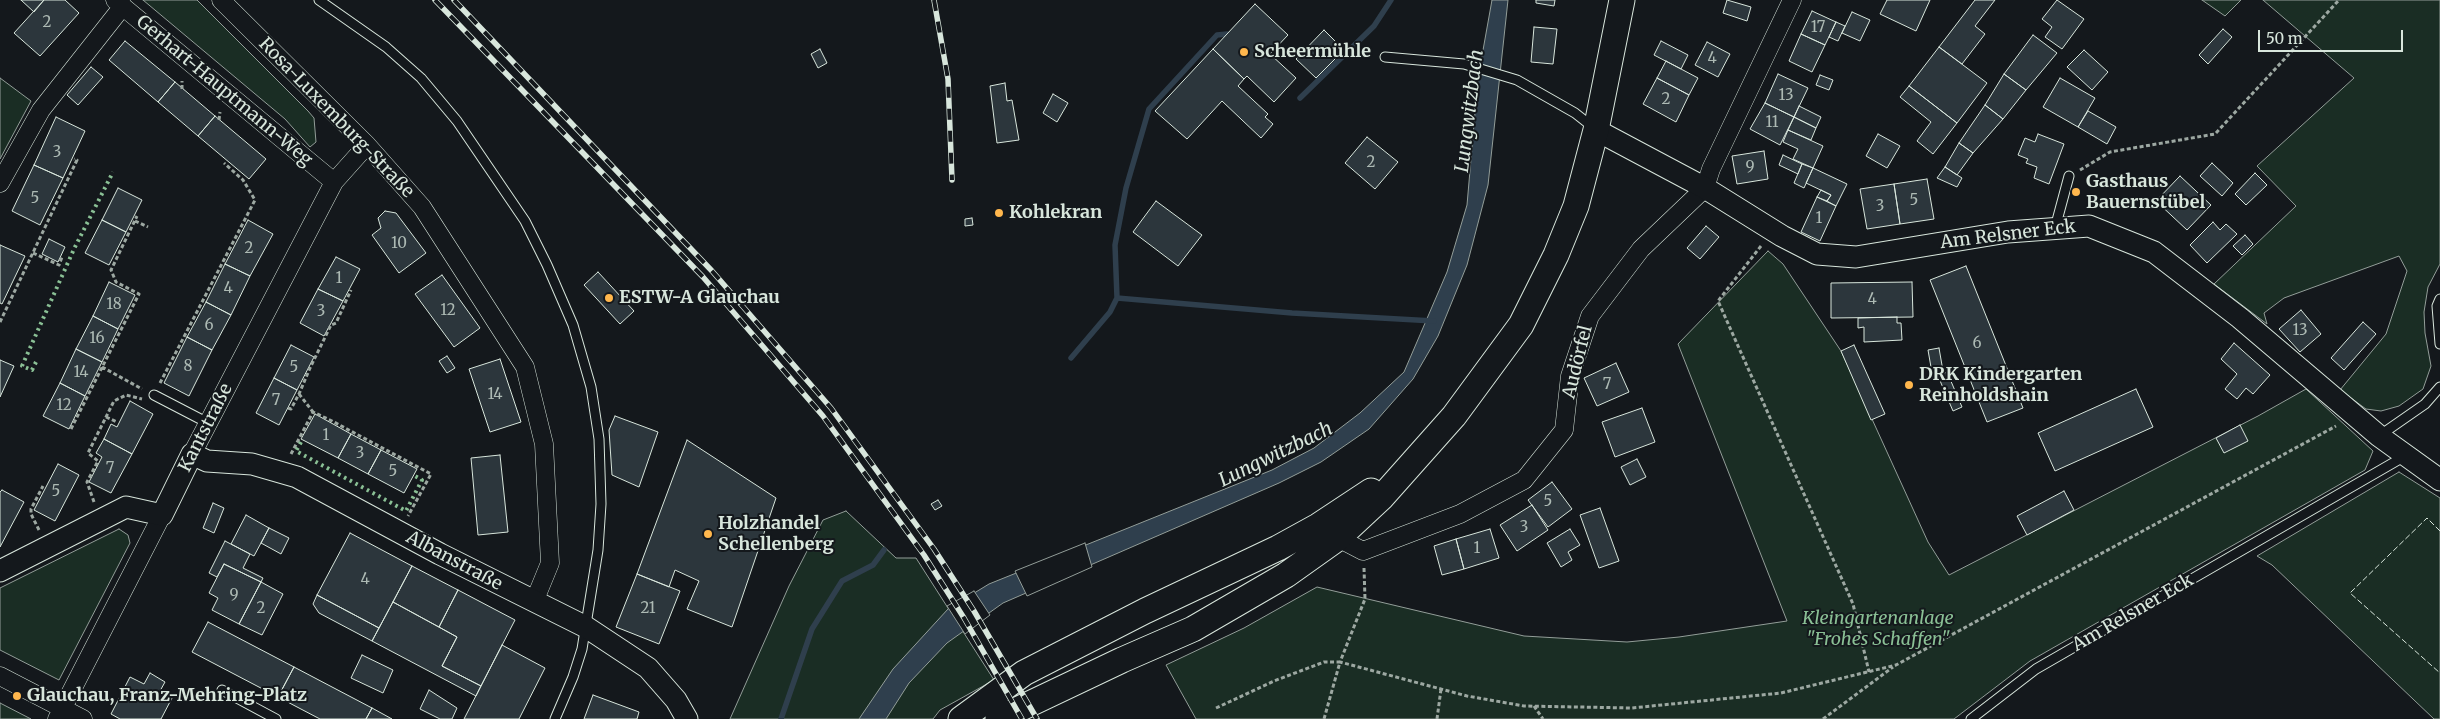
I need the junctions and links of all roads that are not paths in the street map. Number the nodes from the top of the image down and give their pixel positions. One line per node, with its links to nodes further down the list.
1 (221, 0): 8 (street, Rosa-Luxemburg-Straße)
2 (320, 0): 28 (lane)
3 (1622, 0): 7 (main road)
4 (1792, 0): 12 (street, Audörfel)
5 (119, 3): 10 (street, Gerhart-Hauptmann-Weg); 11 (street)
6 (1385, 57): 7 (lane)
7 (1596, 130): 12 (street, Am Relsner Eck); 20 (main road)
8 (367, 144): 10 (street, Kantstraße); 27 (street, Rosa-Luxemburg-Straße)
9 (2069, 176): 13 (lane)
10 (334, 182): 18 (street, Kantstraße)
11 (0, 183)
12 (1705, 188): 13 (street, Am Relsner Eck); 25 (street, Audörfel)
13 (2055, 228): 19 (street, Am Relsner Eck)
14 (2440, 299): 15 (lane)
15 (2440, 344)
16 (2440, 389): 19 (lane)
17 (154, 395): 18 (lane)
18 (208, 423): 21 (street, Kantstraße)
19 (2379, 436): 22 (street, Am Relsner Eck)
20 (1422, 451): 25 (main road); 36 (main road)
21 (192, 454): 24 (street, Kantstraße); 27 (street, Albanstraße)
22 (2405, 456): 23 (street, Am Relsner Eck); 38 (lane, Am Relsner Eck)
23 (2440, 480)
24 (162, 515): 26 (street); 31 (street, Kantstraße)
25 (1338, 538): 37 (main road)
26 (0, 571)
27 (534, 602): 28 (street, Albanstraße)
28 (586, 627): 34 (lane); 35 (street, Albanstraße)
29 (0, 676): 31 (street)
30 (222, 690): 33 (lane)
31 (60, 713): 32 (street)
32 (83, 719)
33 (276, 719)
34 (555, 719)
35 (687, 719)
36 (961, 719)
37 (998, 719)
38 (1971, 719)

